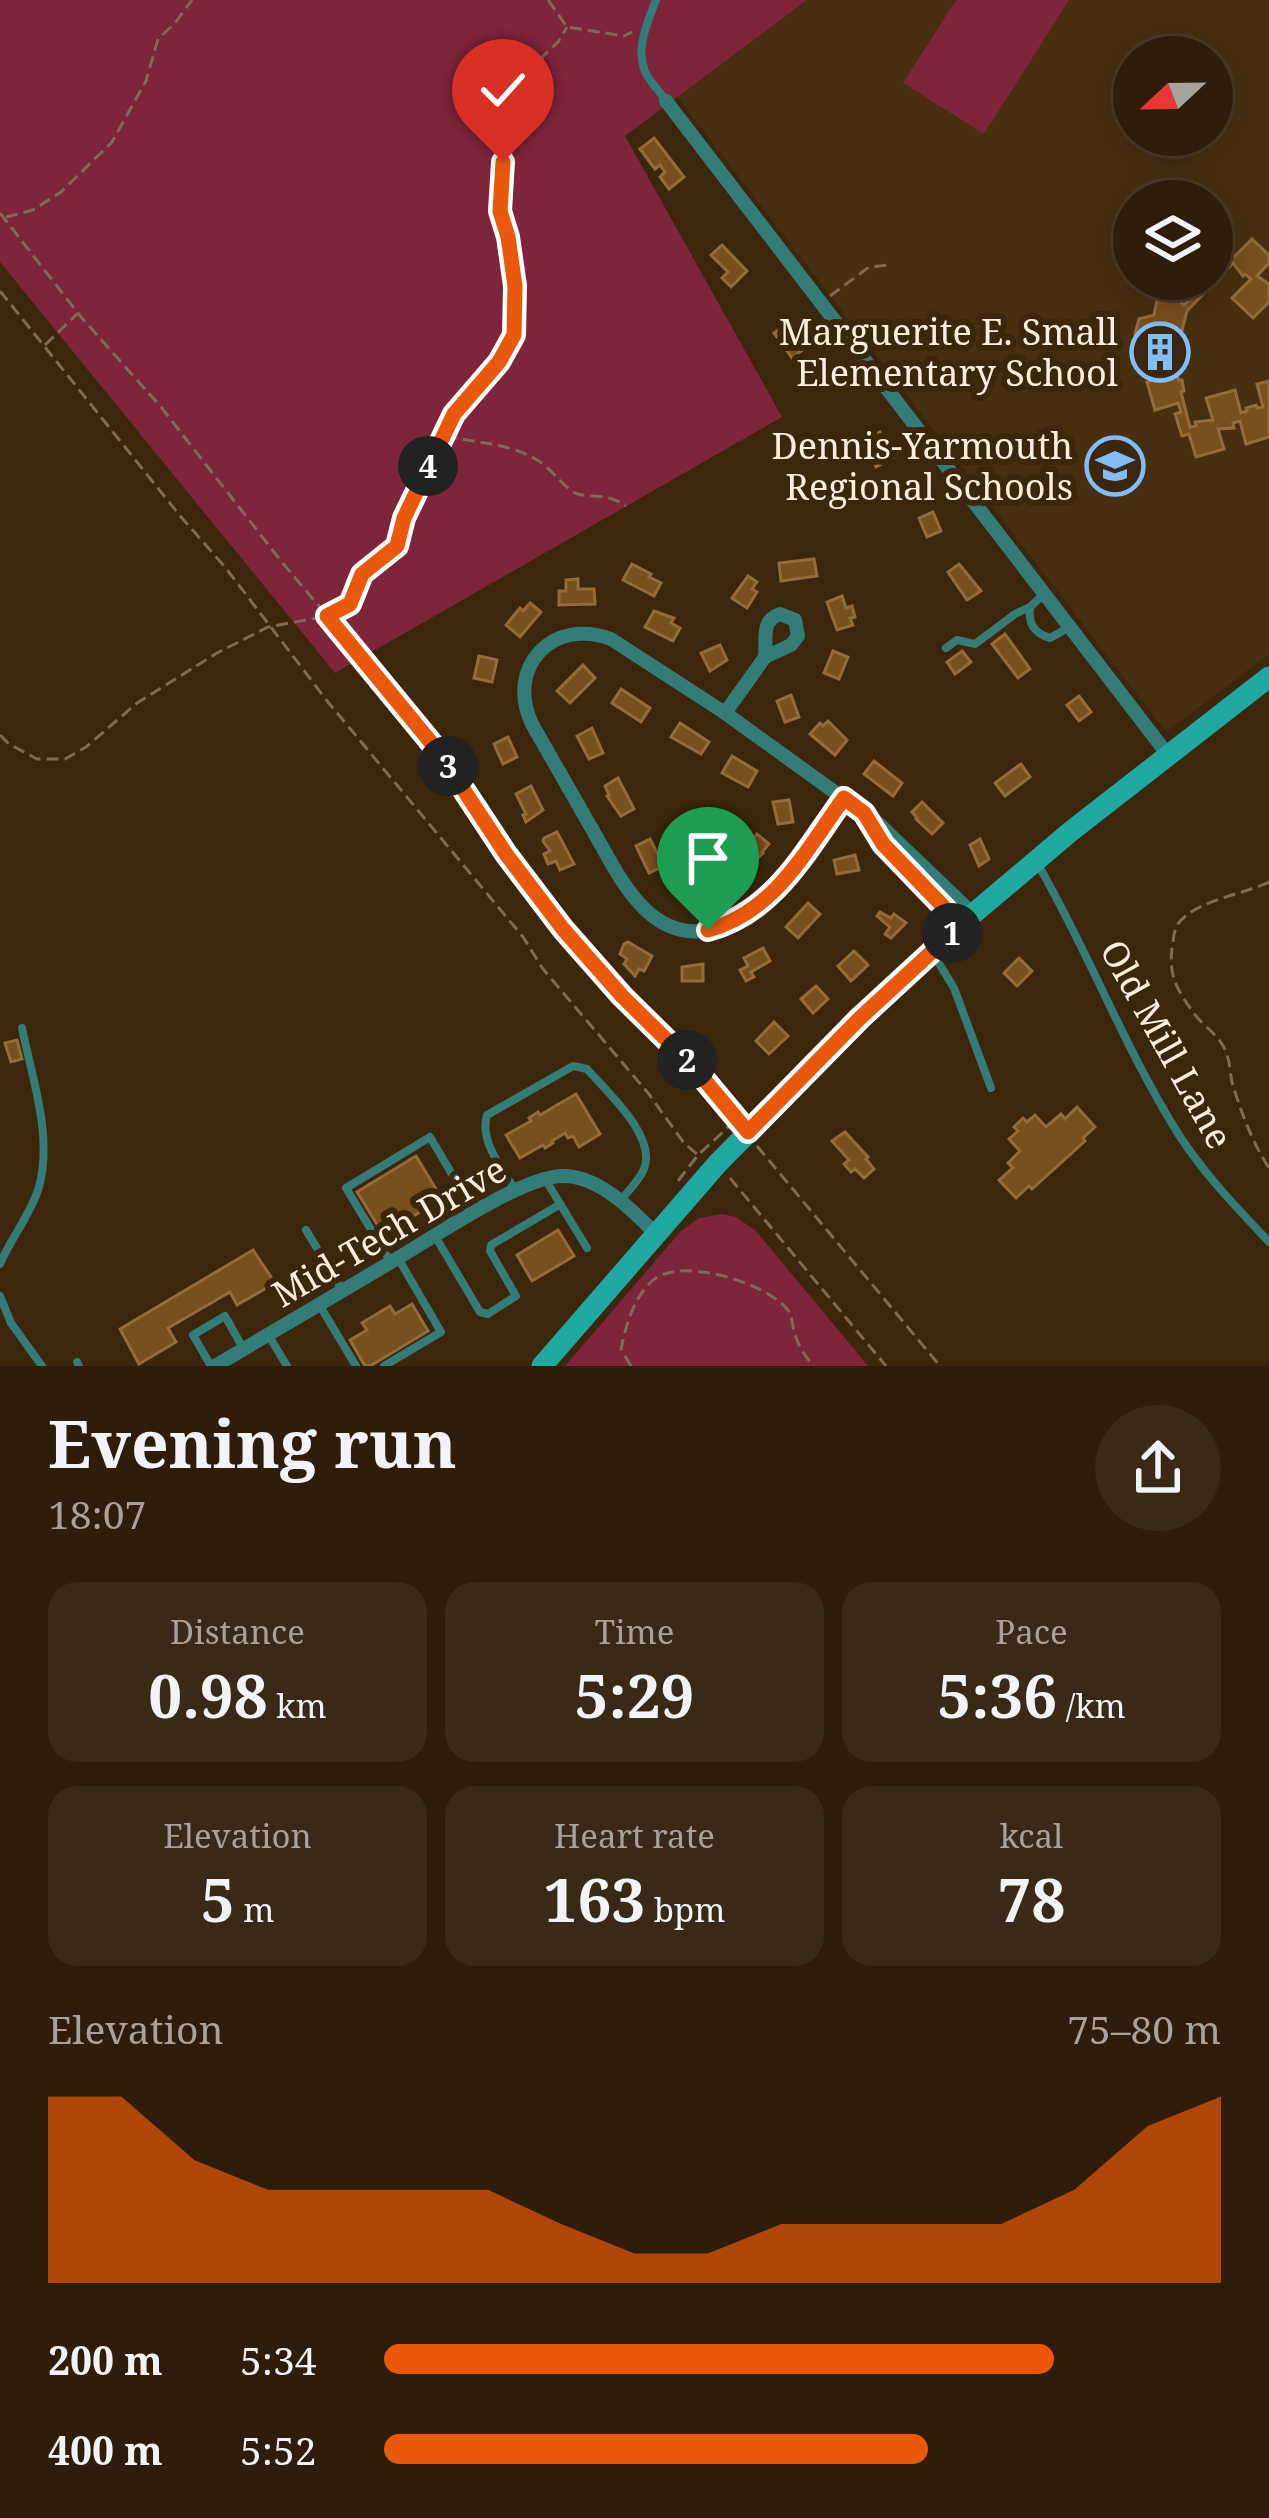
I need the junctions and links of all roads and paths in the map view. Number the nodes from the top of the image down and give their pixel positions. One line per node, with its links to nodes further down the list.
1 (192, 0): 7 (path)
2 (548, 0): 5 (path)
3 (656, 0): 4 (lane)
4 (646, 26): 5 (path); 6 (lane)
5 (567, 27): 13 (path)
6 (666, 101): 10 (street)
7 (2, 215): 11 (path)
8 (890, 266): 10 (path)
9 (0, 291): 12 (path)
10 (820, 303): 15 (street)
11 (78, 313): 12 (path); 17 (path)
12 (44, 346): 18 (path)
13 (444, 436): 14 (path); 17 (path)
14 (626, 506)
15 (1044, 594): 16 (lane); 19 (street)
16 (1030, 607): 19 (lane); 20 (lane)
17 (327, 616): 18 (path); 33 (path)
18 (268, 627): 24 (path); 34 (path)
19 (1069, 628): 25 (street)
20 (946, 648)
21 (765, 657): 23 (street)
22 (1269, 676): 25 (main road)
23 (725, 713): 26 (street); 26 (street)
24 (0, 735)
25 (1168, 755): 27 (main road)
26 (844, 798): 29 (street)
27 (1036, 860): 29 (main road); 44 (lane, Old Mill Lane)
28 (1269, 882): 35 (path)
29 (967, 920): 30 (main road)
30 (931, 952): 32 (lane); 33 (main road)
31 (22, 1028): 47 (lane)
32 (991, 1088)
33 (748, 1132): 34 (main road); 62 (path)
34 (708, 1159): 42 (main road); 61 (path)
35 (1269, 1168)
36 (545, 1179): 37 (street, Mid-Tech Drive); 38 (street, Mid-Tech Drive); 39 (lane)
37 (515, 1190): 38 (lane); 40 (street, Mid-Tech Drive)
38 (620, 1201): 42 (street, Mid-Tech Drive)
39 (560, 1205): 43 (lane); 45 (lane)
40 (475, 1213): 43 (street, Mid-Tech Drive); 46 (lane)
41 (306, 1230): 48 (lane)
42 (655, 1233): 58 (main road)
43 (436, 1236): 46 (street, Mid-Tech Drive)
44 (1269, 1242)
45 (587, 1248)
46 (394, 1260): 48 (street, Mid-Tech Drive); 57 (lane)
47 (0, 1264)
48 (343, 1291): 50 (street, Mid-Tech Drive)
49 (0, 1296): 53 (lane)
50 (319, 1305): 51 (street, Mid-Tech Drive); 56 (lane)
51 (268, 1335): 52 (street, Mid-Tech Drive); 55 (lane)
52 (244, 1349): 54 (street, Mid-Tech Drive); 54 (lane)
53 (42, 1366)
54 (213, 1366)
55 (286, 1366)
56 (356, 1366)
57 (384, 1366)
58 (542, 1366)
59 (631, 1366): 60 (path)
60 (814, 1366)
61 (886, 1366)
62 (940, 1366)

